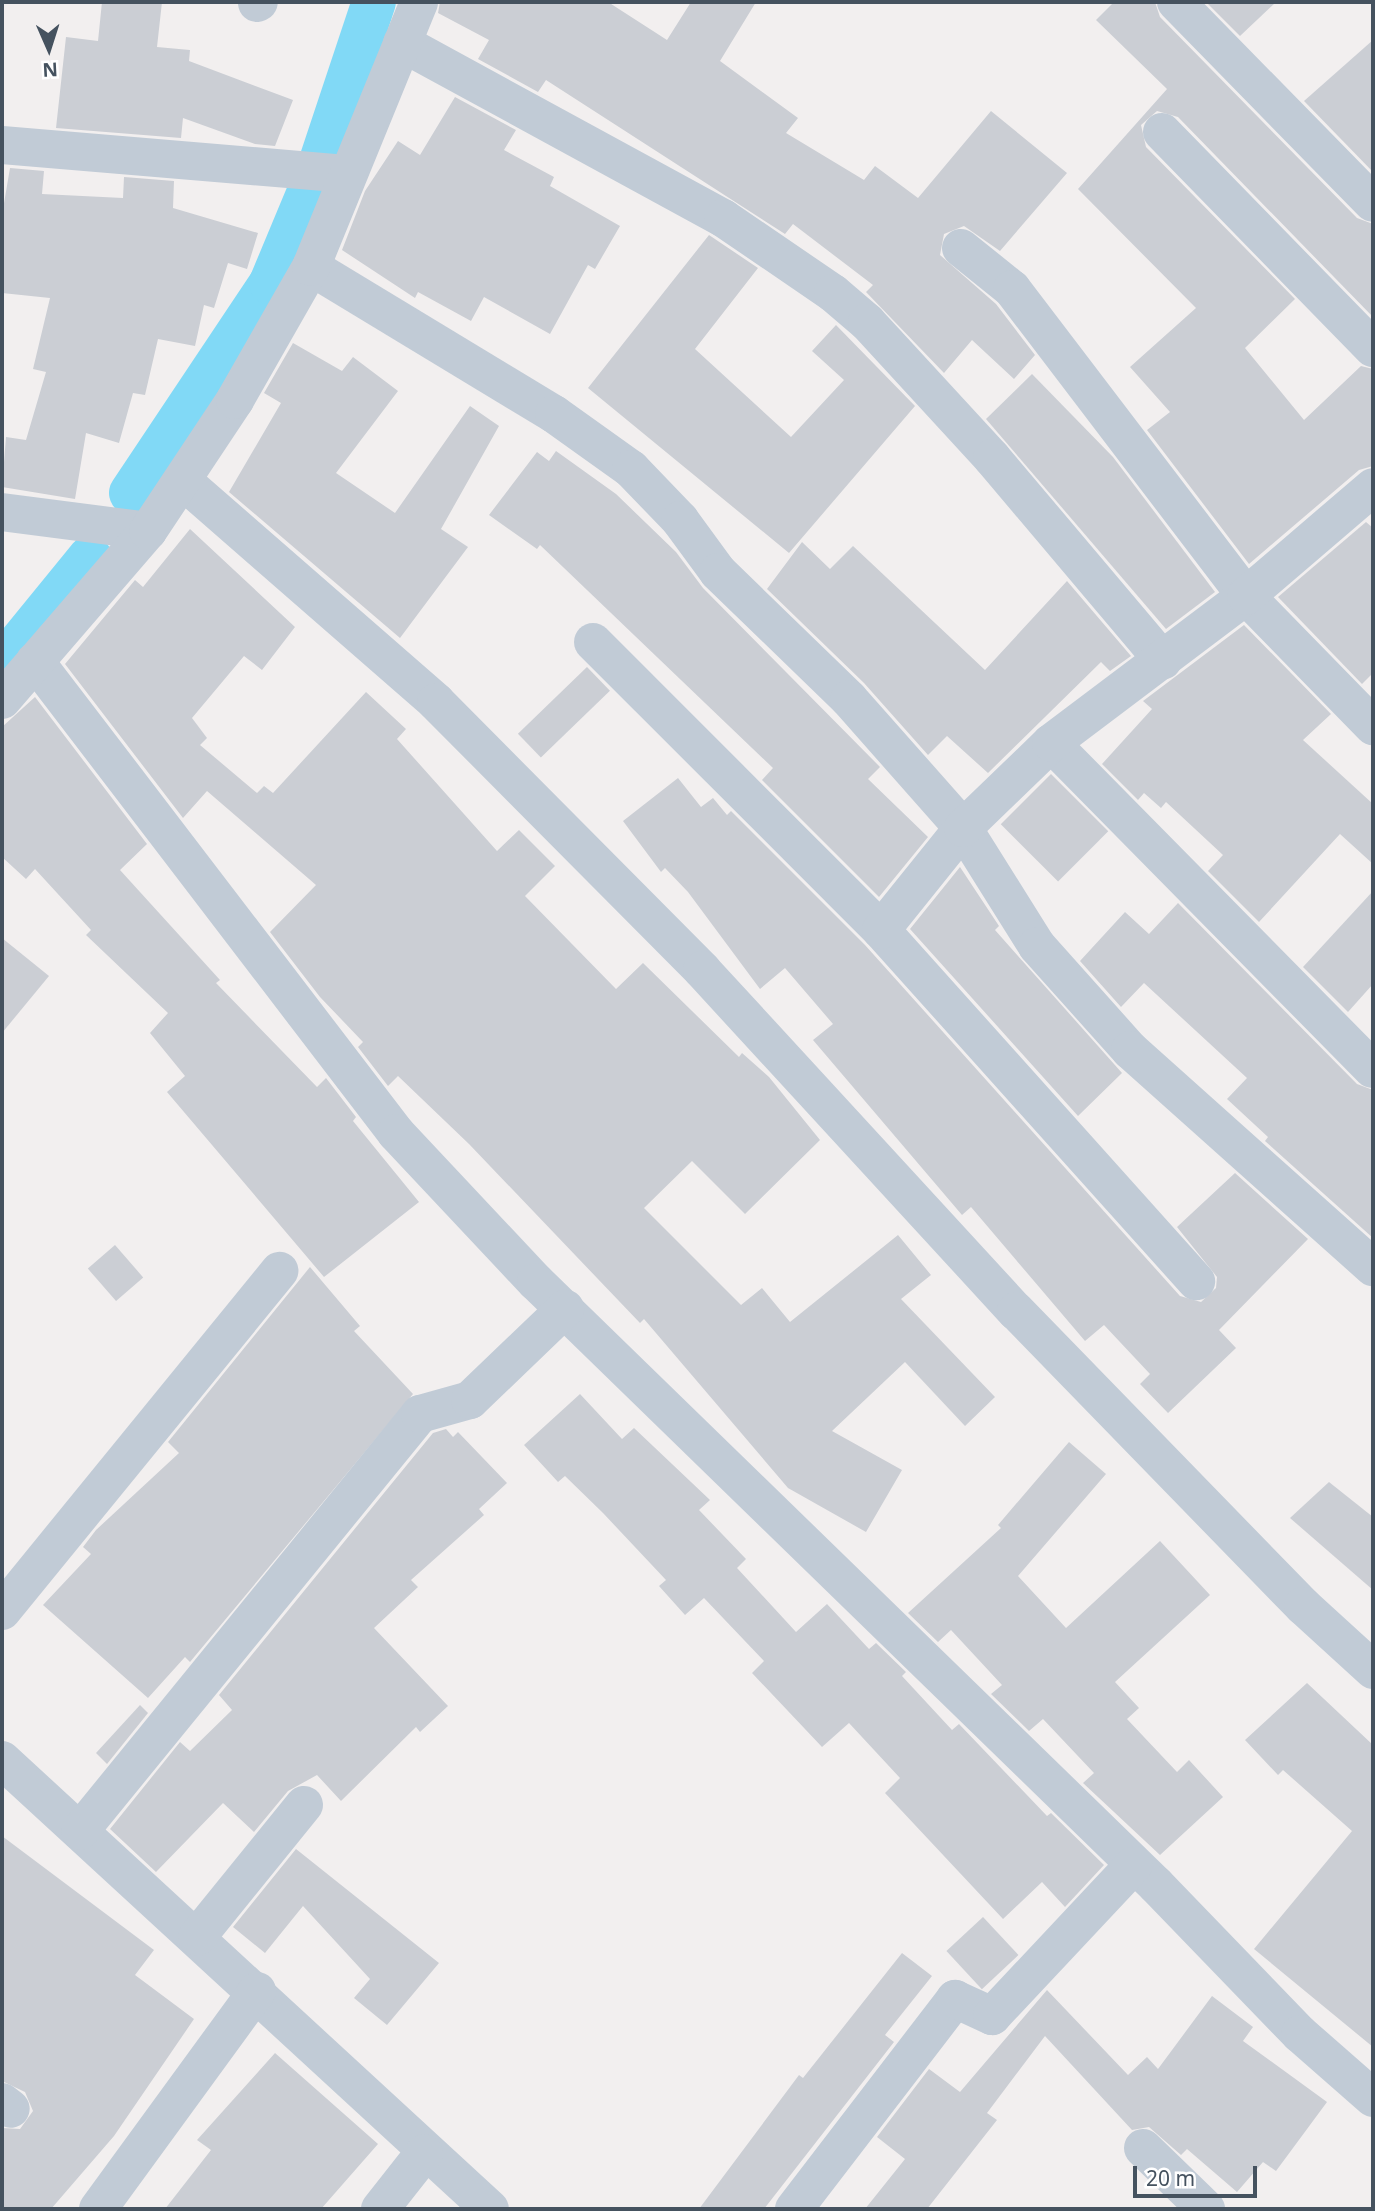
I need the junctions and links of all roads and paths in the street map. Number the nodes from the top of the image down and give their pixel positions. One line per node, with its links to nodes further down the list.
1 (419, 2): 3 (street)
2 (1176, 2): 7 (street)
3 (402, 43): 6 (street); 17 (street)
4 (1162, 132): 10 (street)
5 (2, 145): 6 (street)
6 (346, 174): 9 (street)
7 (1373, 203)
8 (961, 248): 15 (street)
9 (311, 267): 11 (street); 22 (street)
10 (1373, 348)
11 (183, 481): 14 (street); 30 (street)
12 (1373, 487): 15 (street)
13 (2, 512): 14 (street)
14 (148, 531): 18 (street)
15 (1246, 596): 17 (street); 20 (street)
16 (593, 642): 23 (street)
17 (1163, 660): 21 (street)
18 (35, 661): 19 (street); 28 (street)
19 (2, 701)
20 (1373, 726)
21 (1052, 743): 22 (street); 24 (street)
22 (963, 828): 23 (street); 25 (street)
23 (881, 930): 27 (street)
24 (1373, 1069)
25 (1373, 1267)
26 (279, 1271): 29 (street)
27 (1196, 1280)
28 (565, 1309): 33 (street); 34 (street)
29 (2, 1611)
30 (1373, 1670)
31 (2, 1760): 33 (street)
32 (304, 1805): 35 (street)
33 (80, 1831): 35 (street)
34 (1135, 1865): 37 (street); 43 (street)
35 (197, 1937): 36 (street)
36 (257, 1991): 39 (street); 40 (street)
37 (1373, 2098)
38 (1143, 2148): 44 (street)
39 (424, 2153): 41 (street); 42 (street)
40 (99, 2209)
41 (380, 2209)
42 (491, 2209)
43 (794, 2209)
44 (1206, 2209)

